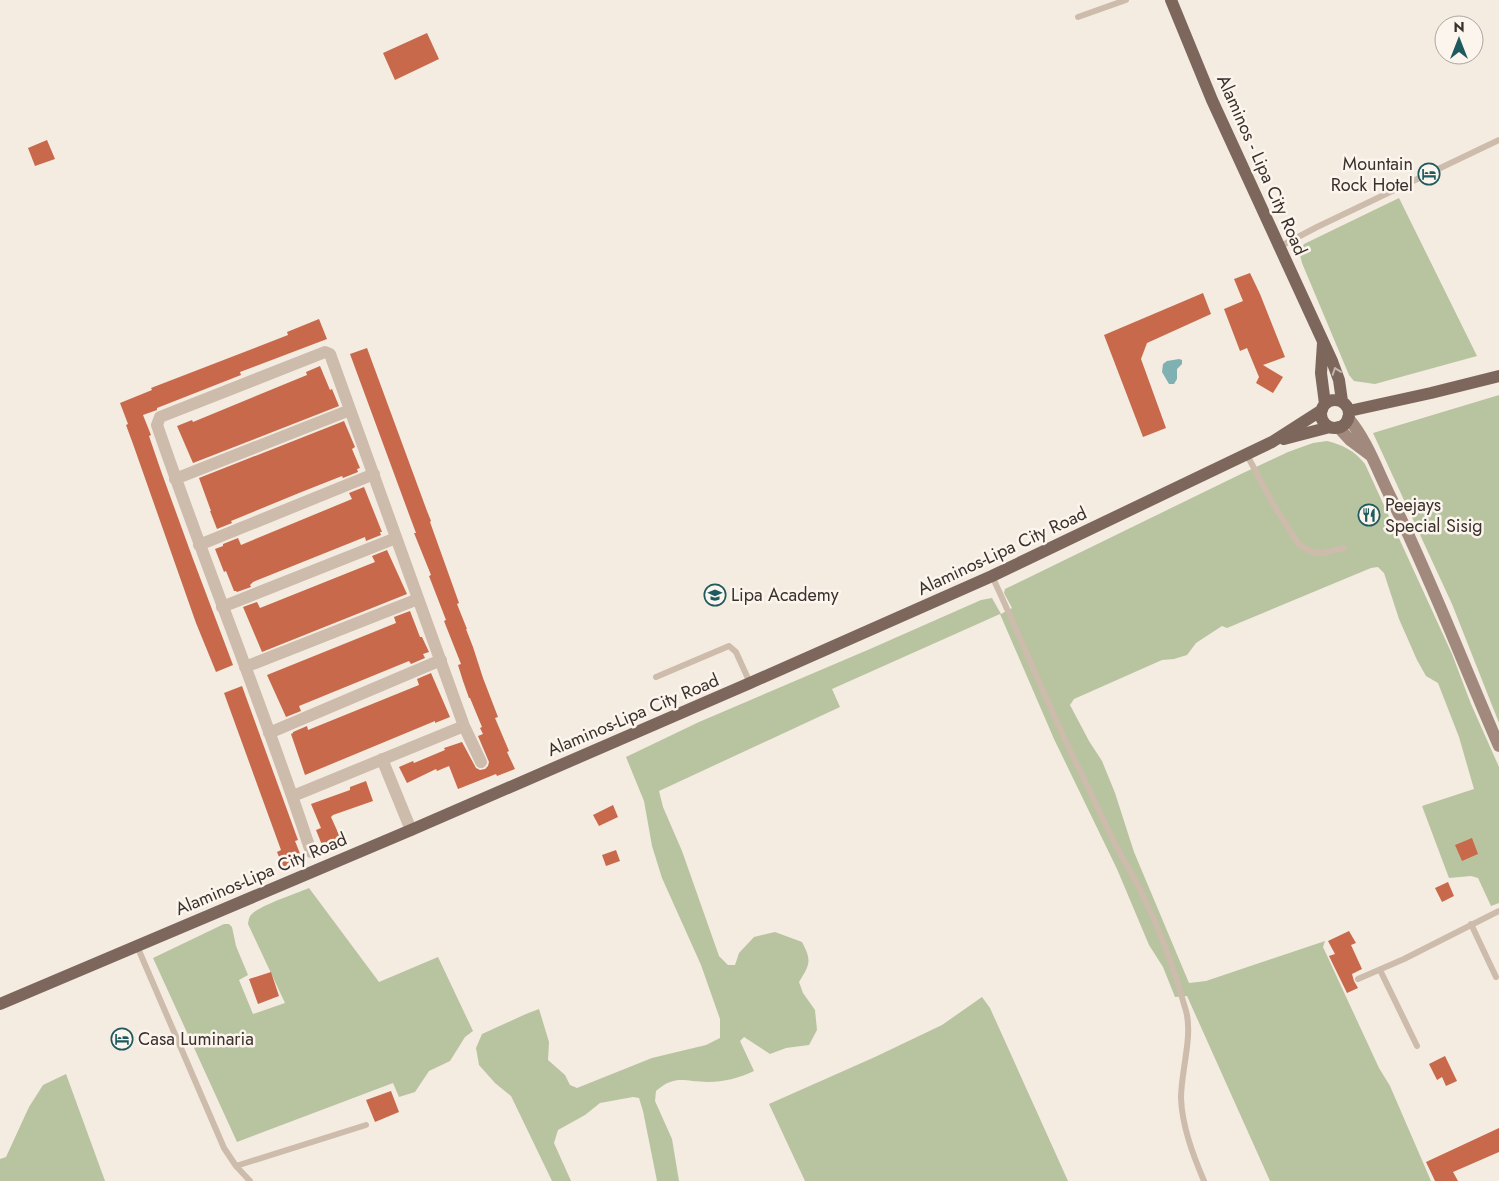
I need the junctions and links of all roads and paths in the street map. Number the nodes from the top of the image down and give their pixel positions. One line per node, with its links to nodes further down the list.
1 (1126, 0): 3 (lane)
2 (1171, 0): 5 (main road, Alaminos - Lipa City Road)
3 (1078, 17)
4 (1499, 140): 5 (lane)
5 (1279, 247): 6 (main road, Alaminos - Lipa City Road)
6 (1323, 343): 8 (main road, Alaminos - Lipa City Road); 10 (main road, Alaminos - Lipa City Road, one-way to 6)
7 (1499, 376): 10 (main road)
8 (1323, 407): 10 (main road); 11 (main road); 12 (main road, Alaminos-Lipa City Road)
9 (350, 410): 15 (street); 16 (street); 16 (street)
10 (1346, 410): 11 (main road); 14 (street)
11 (1334, 427): 12 (main road, Alaminos-Lipa City Road); 14 (street)
12 (1272, 442): 13 (main road, Alaminos-Lipa City Road)
13 (1247, 455): 19 (lane); 20 (main road, Alaminos-Lipa City Road)
14 (1370, 455): 29 (street)
15 (374, 474): 17 (street); 18 (street)
16 (175, 479): 18 (street)
17 (396, 538): 21 (street); 22 (street)
18 (199, 545): 22 (street)
19 (1344, 548)
20 (992, 576): 26 (main road, Alaminos-Lipa City Road); 46 (lane)
21 (418, 599): 23 (street); 24 (street)
22 (222, 607): 24 (street)
23 (441, 660): 27 (street); 28 (street)
24 (245, 667): 28 (street)
25 (656, 677): 26 (lane)
26 (750, 683): 33 (main road, Alaminos-Lipa City Road)
27 (464, 726): 30 (street); 31 (street)
28 (269, 732): 32 (street)
29 (1499, 746)
30 (382, 759): 32 (street); 33 (street)
31 (481, 762)
32 (292, 796): 34 (street)
33 (411, 830): 37 (main road, Alaminos-Lipa City Road)
34 (310, 852)
35 (1499, 910): 36 (lane)
36 (1470, 924): 38 (lane); 39 (lane)
37 (137, 946): 41 (main road, Alaminos-Lipa City Road); 44 (lane)
38 (1380, 970): 40 (lane); 42 (lane)
39 (1496, 976)
40 (1358, 979)
41 (0, 1004)
42 (1417, 1046)
43 (366, 1125): 44 (lane)
44 (236, 1166): 45 (lane)
45 (250, 1181)
46 (1204, 1181)

